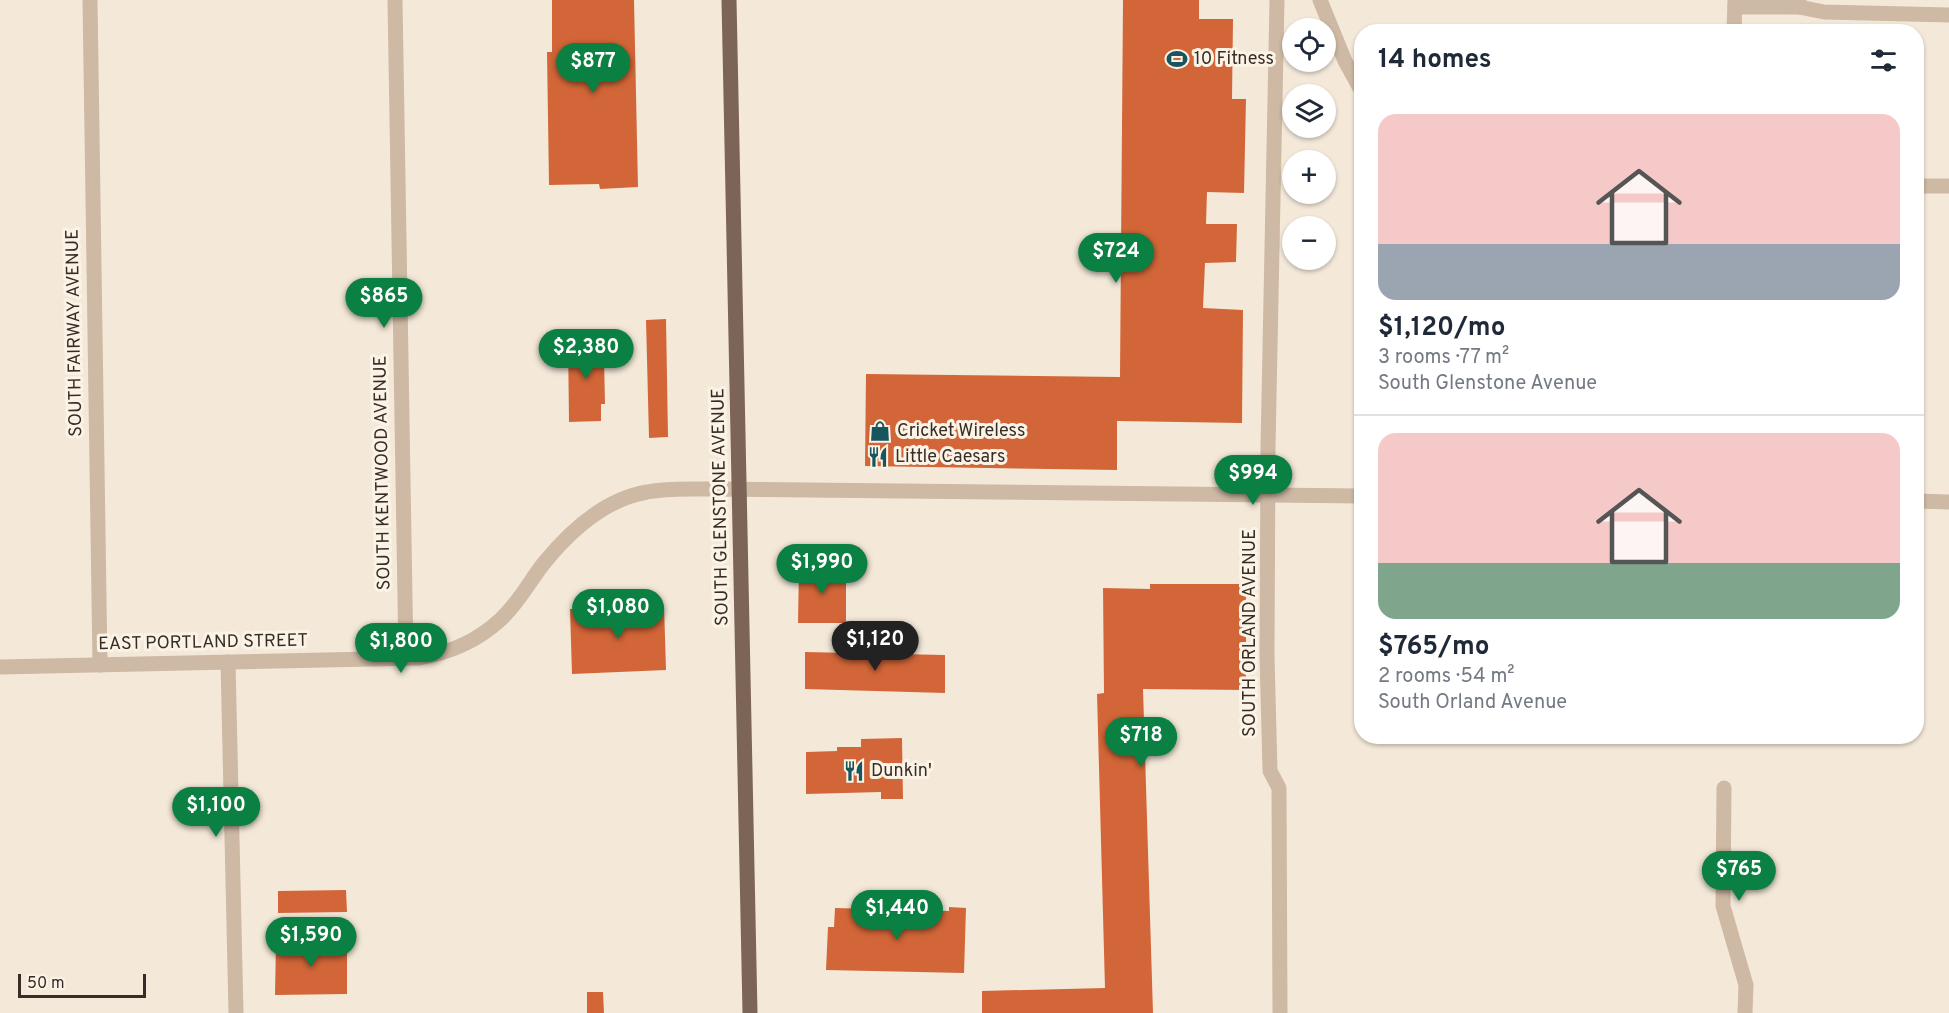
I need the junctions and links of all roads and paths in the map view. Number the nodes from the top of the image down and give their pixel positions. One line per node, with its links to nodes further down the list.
1 (90, 0): 20 (street, SOUTH FAIRWAY AVENUE)
2 (395, 0): 18 (street, SOUTH KENTWOOD AVENUE)
3 (729, 0): 13 (main road, SOUTH GLENSTONE AVENUE)
4 (1277, 0): 14 (street, SOUTH ORLAND AVENUE)
5 (1320, 0): 10 (street)
6 (1735, 3): 7 (street); 9 (street)
7 (1799, 3): 8 (street)
8 (1949, 15)
9 (1734, 24)
10 (1354, 77)
11 (1924, 186): 12 (street)
12 (1949, 186)
13 (740, 490): 14 (street, EAST PORTLAND STREET); 18 (street, EAST PORTLAND STREET); 24 (main road, SOUTH GLENSTONE AVENUE)
14 (1270, 495): 15 (street, EAST PORTLAND STREET); 25 (street, SOUTH ORLAND AVENUE)
15 (1354, 496)
16 (1924, 501): 17 (street)
17 (1949, 502)
18 (406, 658): 19 (street, EAST PORTLAND STREET)
19 (228, 662): 20 (street, EAST PORTLAND STREET); 23 (street)
20 (100, 665): 21 (street, EAST PORTLAND STREET)
21 (0, 667)
22 (1724, 788): 26 (street)
23 (236, 1013)
24 (750, 1013)
25 (1280, 1013)
26 (1745, 1013)

